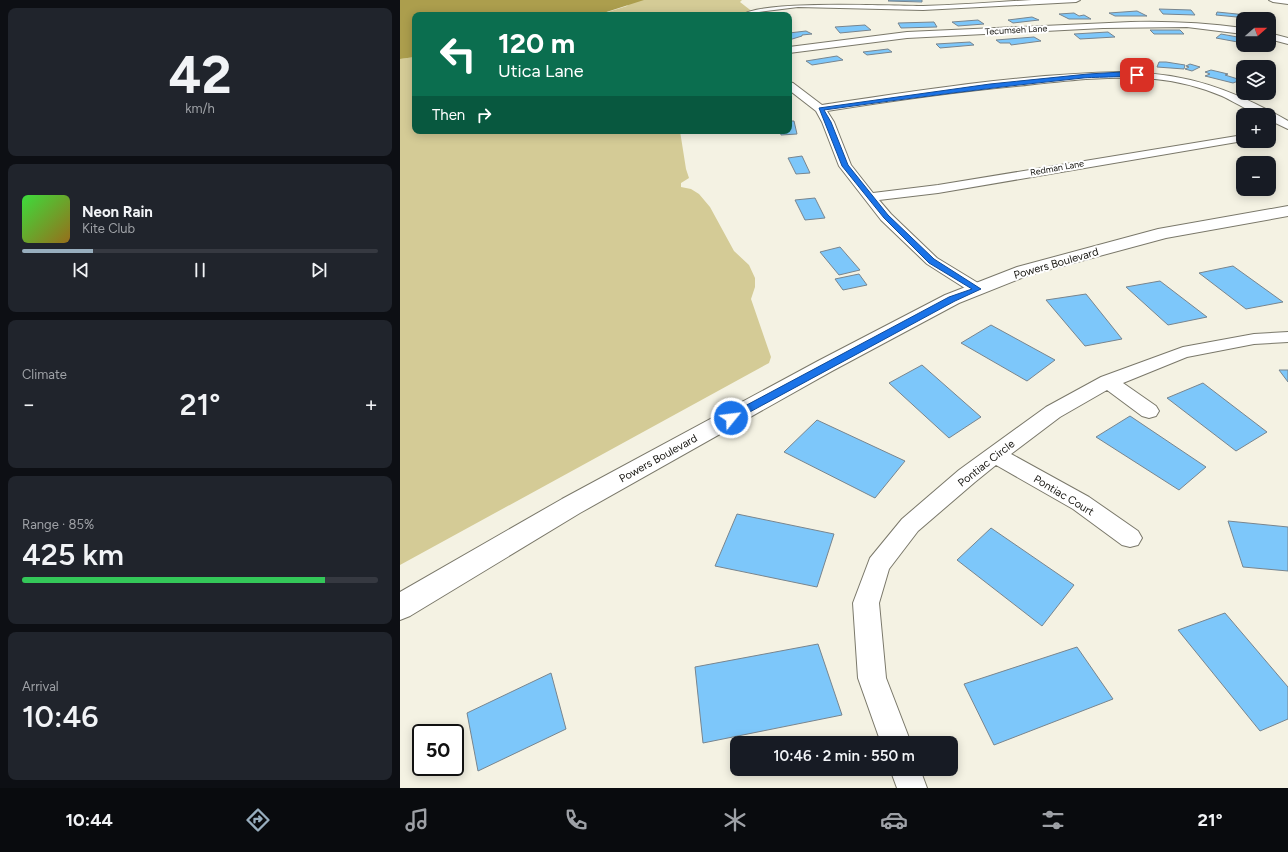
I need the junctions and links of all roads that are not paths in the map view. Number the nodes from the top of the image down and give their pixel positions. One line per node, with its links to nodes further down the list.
1 (1076, 0): 5 (street)
2 (1273, 0): 3 (street)
3 (1278, 0): 4 (street)
4 (1288, 2)
5 (753, 12)
6 (1236, 30): 9 (street, Tecumseh Lane)
7 (1276, 37): 8 (street)
8 (1288, 40)
9 (792, 50)
10 (792, 87): 12 (street)
11 (1255, 108): 12 (street)
12 (820, 109): 18 (street)
13 (1276, 119): 14 (street)
14 (1288, 126)
15 (1288, 130): 16 (street)
16 (1276, 132)
17 (1236, 139): 18 (street, Redman Lane)
18 (870, 196): 20 (street)
19 (1288, 211): 20 (main road, Powers Boulevard)
20 (977, 289): 26 (main road, Powers Boulevard)
21 (1288, 337): 22 (street, Pontiac Circle)
22 (1108, 381): 23 (street); 24 (street, Pontiac Circle)
23 (1149, 411)
24 (995, 455): 25 (street, Pontiac Court); 27 (street, Pontiac Circle)
25 (1130, 538)
26 (400, 607)
27 (893, 736)
28 (908, 776): 29 (street)
29 (912, 788)

